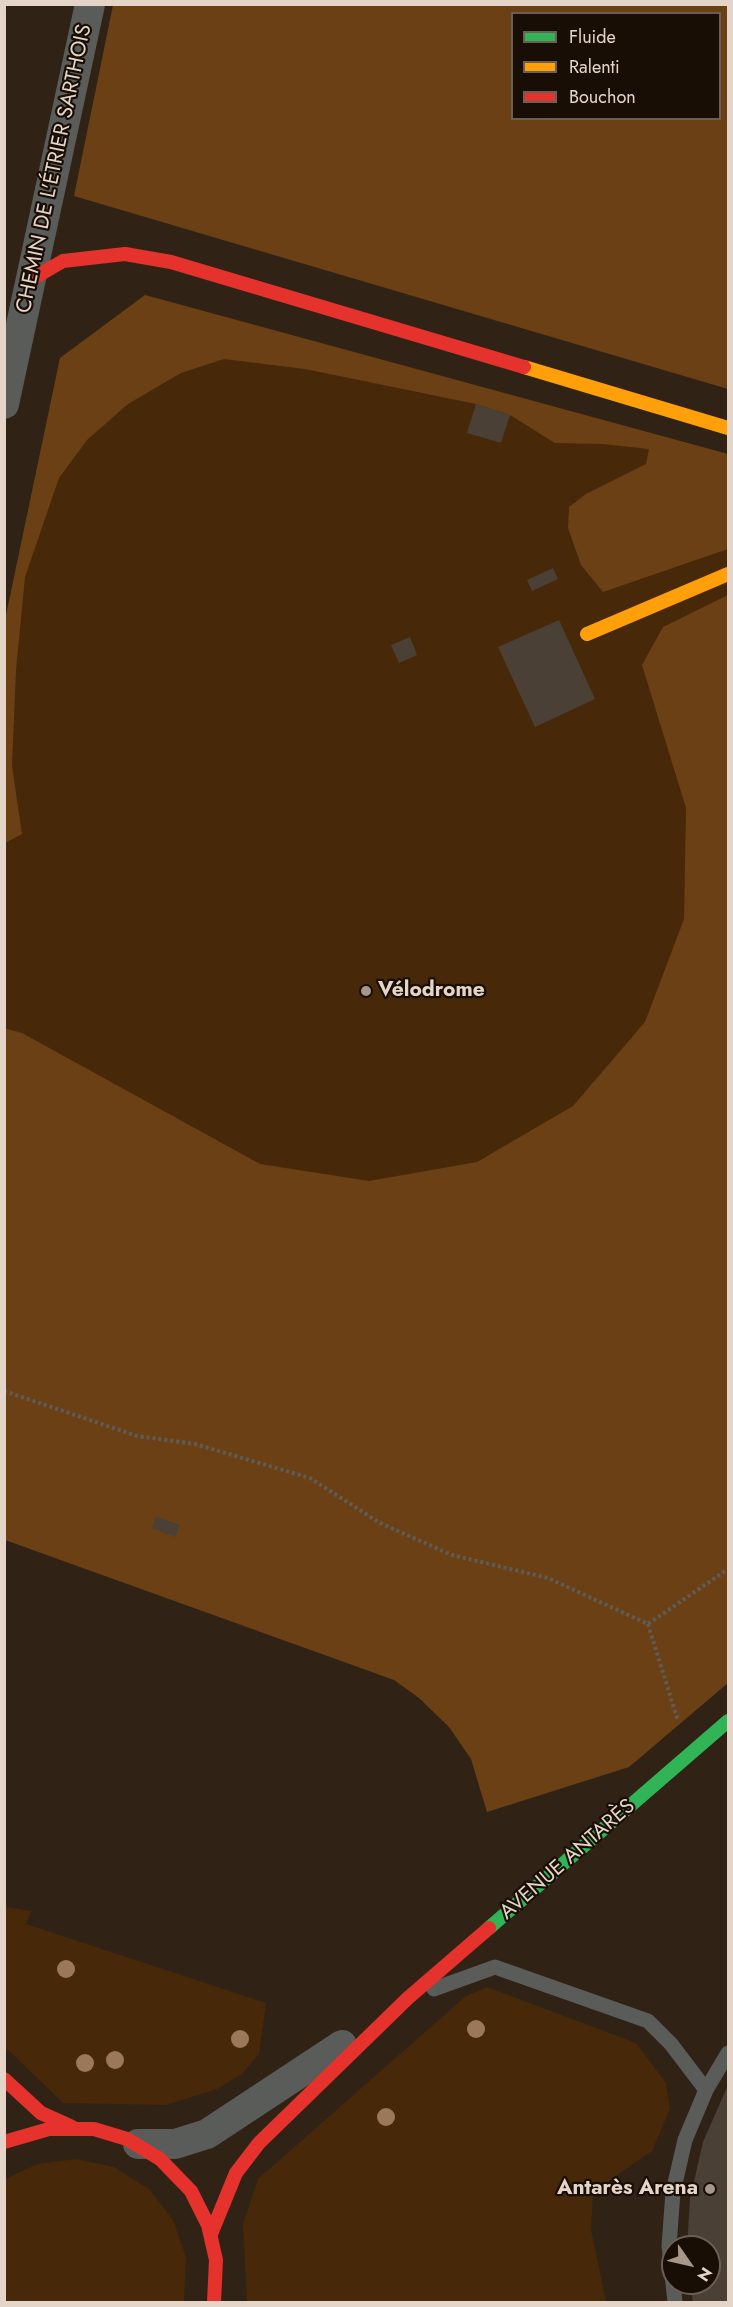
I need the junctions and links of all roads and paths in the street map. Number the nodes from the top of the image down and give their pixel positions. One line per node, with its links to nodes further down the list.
1 (90, 4): 2 (street, CHEMIN DE L'ÉTRIER SARTHOIS)
2 (32, 279): 3 (street, CHEMIN DE L'ÉTRIER SARTHOIS); 4 (street)
3 (4, 404)
4 (729, 428)
5 (729, 574): 6 (street)
6 (587, 634)
7 (4, 1391): 9 (path)
8 (729, 1569): 9 (path)
9 (648, 1624): 11 (path)
10 (729, 1722): 11 (street, AVENUE ANTARÈS)
11 (689, 1756): 12 (street, AVENUE ANTARÈS)
12 (408, 1998): 15 (lane); 18 (street, AVENUE ANTARÈS); 19 (street, AVENUE ANTARÈS)
13 (729, 2053): 15 (lane)
14 (4, 2079): 16 (street)
15 (706, 2090): 23 (lane)
16 (72, 2127): 17 (street); 18 (street)
17 (4, 2142)
18 (138, 2144): 19 (street)
19 (211, 2234): 20 (street)
20 (217, 2285): 21 (street); 22 (street)
21 (214, 2302)
22 (222, 2302)
23 (675, 2302)

